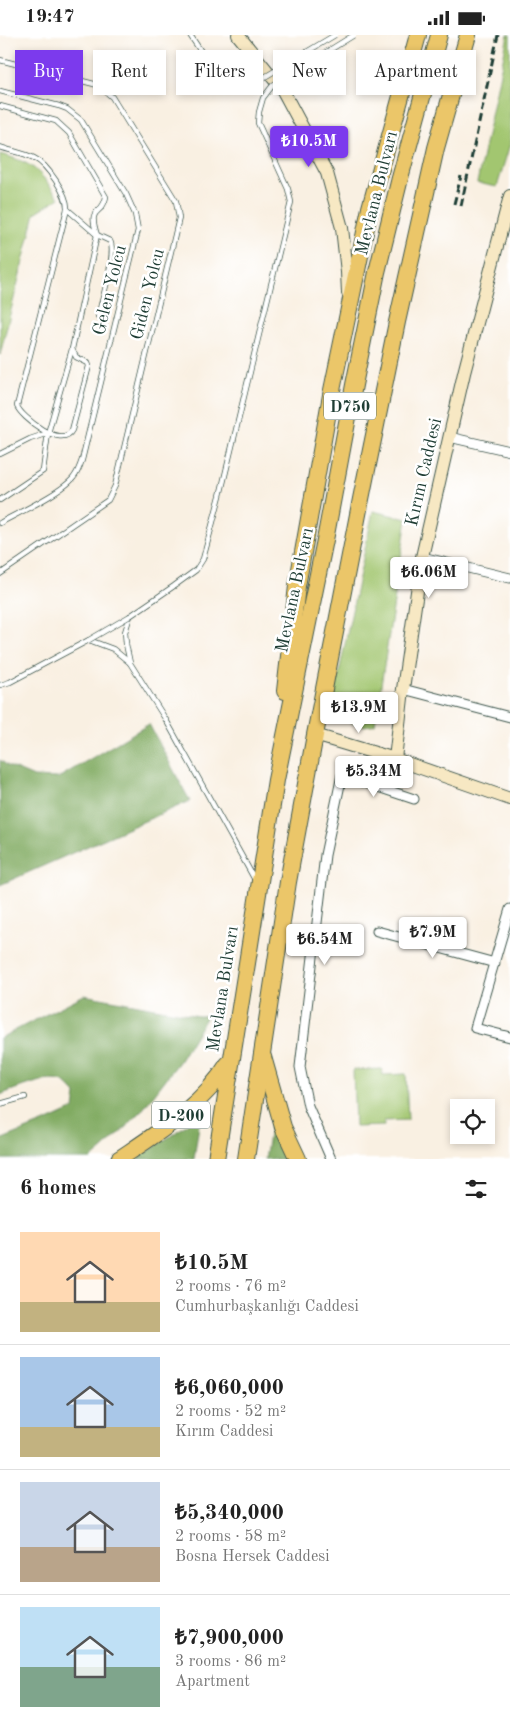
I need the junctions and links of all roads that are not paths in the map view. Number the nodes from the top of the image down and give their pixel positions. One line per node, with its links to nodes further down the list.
1 (190, 35): 3 (lane, bridge)
2 (238, 35): 15 (street)
3 (335, 35)
4 (354, 35): 27 (lane, bridge)
5 (418, 35): 15 (highway)
6 (439, 35): 35 (highway, Mevlana Bulvarı / D750)
7 (468, 35): 33 (highway)
8 (0, 60): 25 (lane, Giden Yolcu)
9 (0, 91): 23 (lane, Gelen Yolcu)
10 (0, 106): 14 (lane)
11 (0, 147): 13 (lane)
12 (509, 204): 19 (street, Kırım Caddesi)
13 (68, 209): 14 (lane); 18 (lane)
14 (97, 235): 16 (lane); 17 (lane)
15 (348, 314): 35 (highway)
16 (98, 316)
17 (72, 349): 18 (lane); 18 (lane)
18 (48, 433): 21 (lane); 22 (lane)
19 (449, 437): 20 (street); 24 (street, Kırım Caddesi)
20 (510, 451)
21 (0, 454)
22 (0, 499)
23 (0, 523)
24 (422, 557): 26 (street); 31 (street, Kırım Caddesi)
25 (0, 574)
26 (510, 578)
27 (130, 616): 28 (lane, bridge); 29 (lane)
28 (89, 641): 29 (lane); 30 (lane)
29 (130, 663): 38 (lane)
30 (0, 685)
31 (403, 689): 32 (street); 34 (street, Kırım Caddesi)
32 (510, 717)
33 (315, 735): 34 (street); 43 (highway)
34 (395, 759): 37 (street)
35 (276, 781): 38 (highway, Mevlana Bulvarı / D-200)
36 (414, 799): 51 (street)
37 (510, 799)
38 (259, 886): 44 (highway, Mevlana Bulvarı / D-200)
39 (510, 909): 41 (street)
40 (377, 931): 41 (street)
41 (495, 963): 42 (street)
42 (510, 1037)
43 (262, 1051): 49 (highway); 50 (highway)
44 (231, 1059): 47 (highway, D-200); 48 (highway, Mevlana Bulvarı)
45 (25, 1097): 46 (lane)
46 (0, 1105)
47 (119, 1159)
48 (216, 1159)
49 (246, 1159)
50 (298, 1159)
51 (331, 1159)

